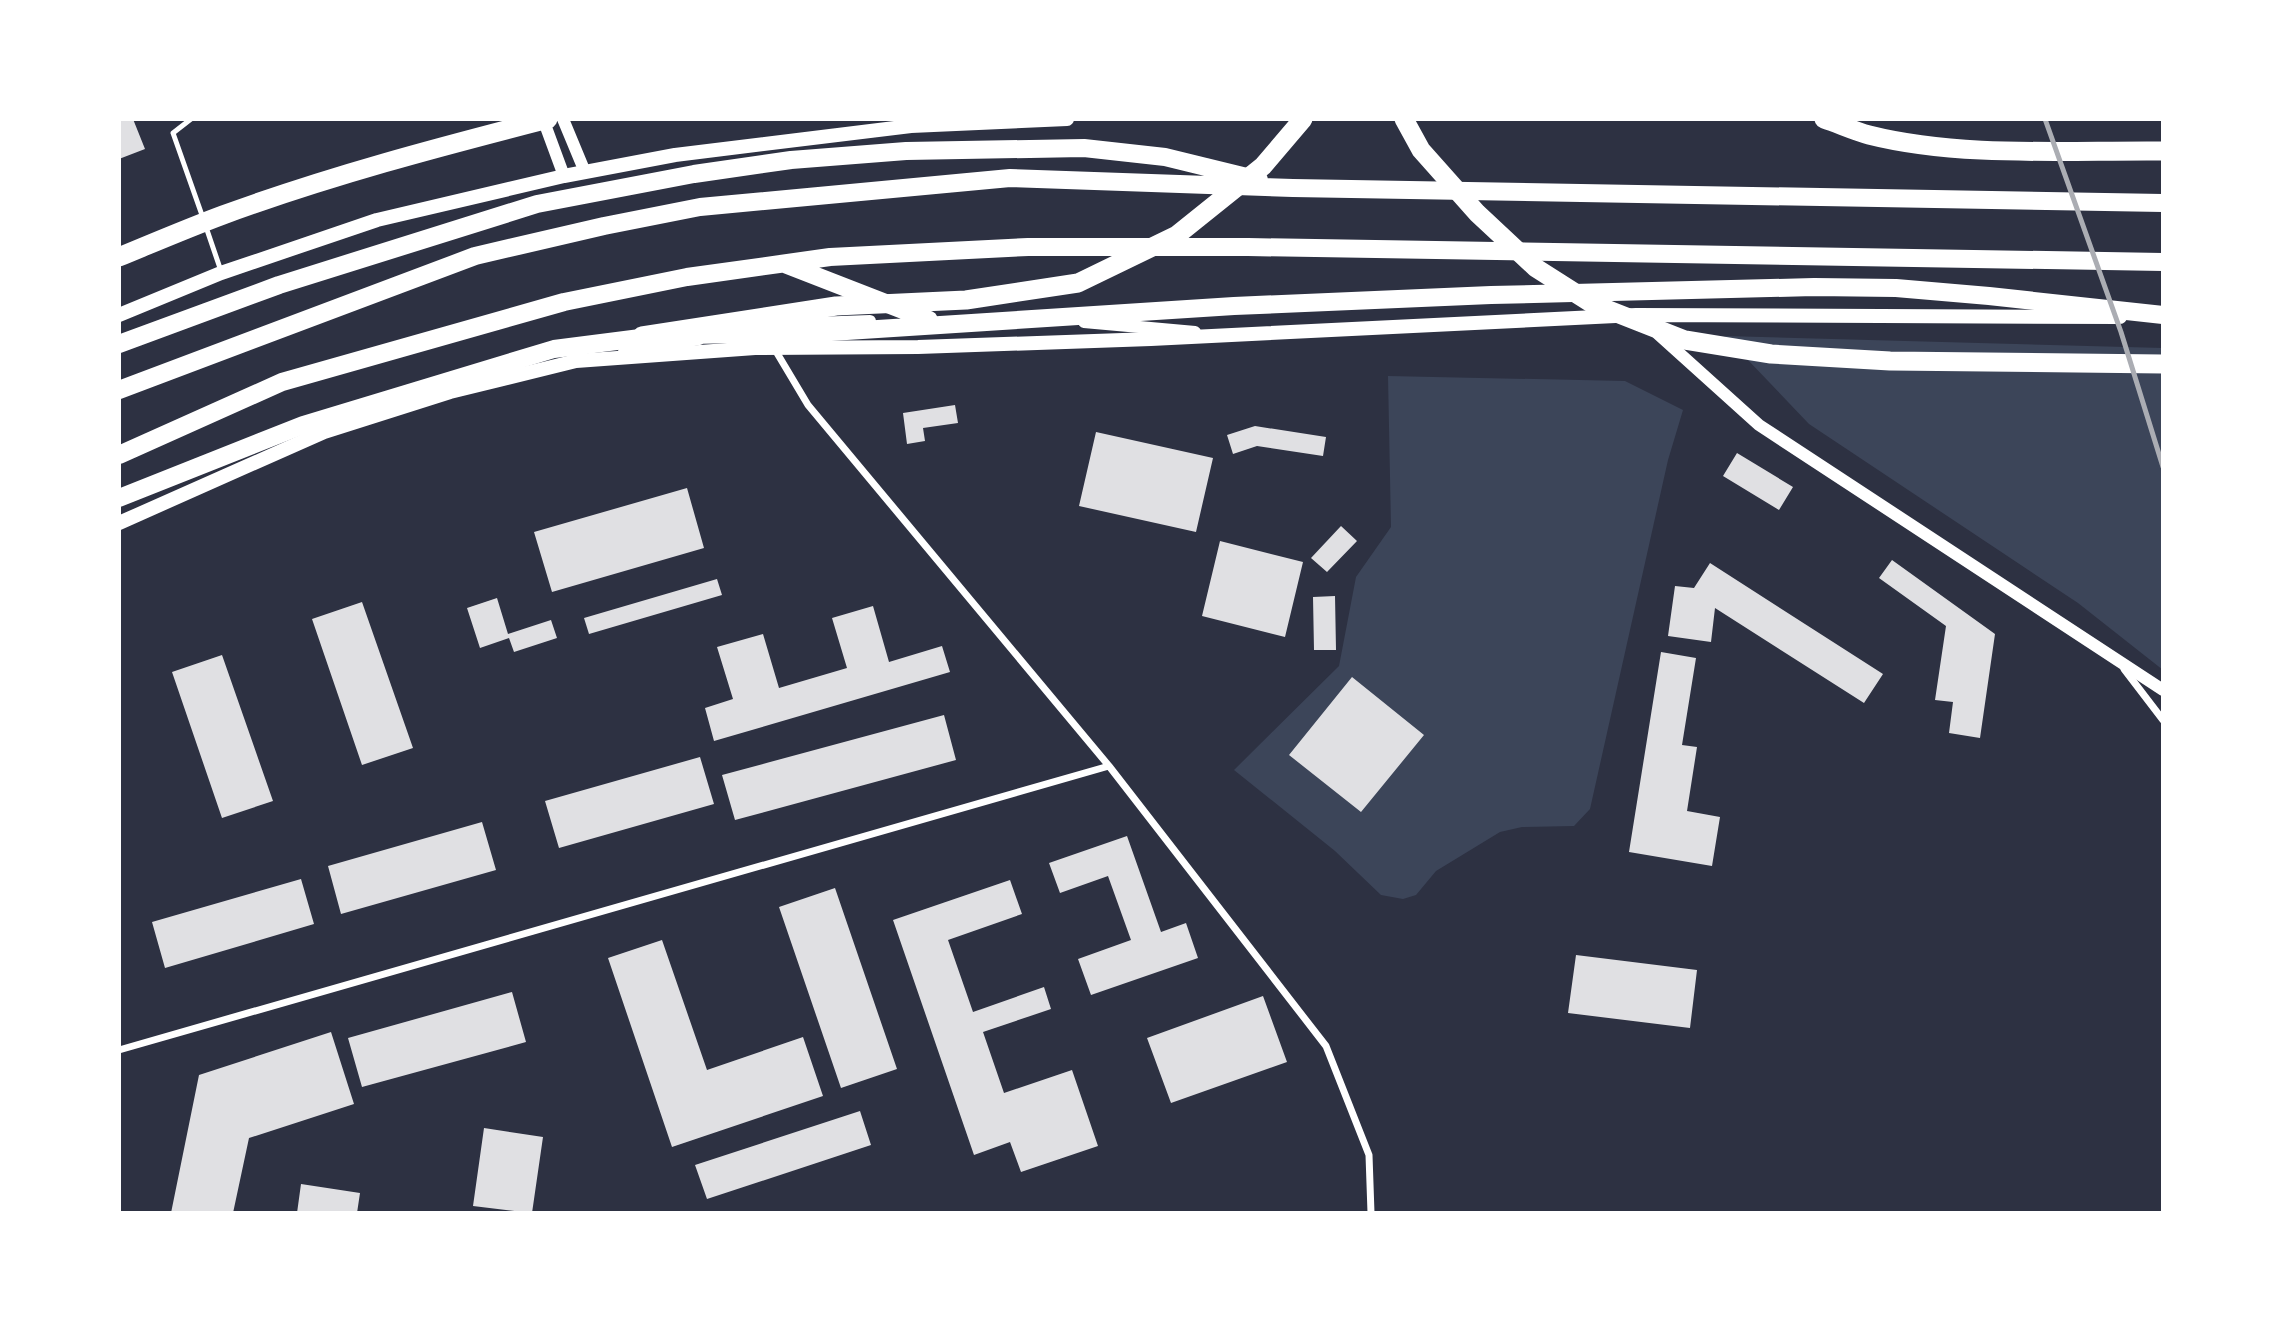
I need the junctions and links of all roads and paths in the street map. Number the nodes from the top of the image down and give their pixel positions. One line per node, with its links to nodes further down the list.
1 (191, 119): 18 (lane)
2 (543, 119): 12 (street)
3 (548, 119): 15 (highway)
4 (563, 119): 11 (street)
5 (1067, 119): 9 (main road)
6 (1303, 119): 25 (highway)
7 (1404, 119): 30 (highway)
8 (1824, 119): 10 (highway)
9 (909, 122): 11 (main road)
10 (2163, 151)
11 (585, 172): 12 (main road)
12 (564, 176): 18 (main road)
13 (1293, 188): 14 (highway); 23 (highway); 31 (highway)
14 (2163, 203)
15 (119, 257)
16 (2163, 262): 17 (highway)
17 (781, 263): 22 (highway); 32 (highway)
18 (221, 273): 19 (main road)
19 (119, 315)
20 (1636, 315): 21 (main road); 24 (main road); 35 (street)
21 (2163, 316): 25 (highway)
22 (929, 320): 24 (street); 29 (street)
23 (169, 324): 26 (highway); 27 (highway)
24 (1229, 335): 28 (main road)
25 (642, 336): 33 (highway)
26 (119, 338)
27 (119, 344)
28 (774, 348): 29 (main road); 38 (street)
29 (576, 361): 34 (main road)
30 (2163, 364)
31 (119, 390)
32 (119, 455)
33 (119, 498)
34 (119, 523)
35 (2118, 660): 36 (street); 37 (street)
36 (2163, 690)
37 (2163, 720)
38 (1109, 766): 39 (street); 40 (street)
39 (119, 1050)
40 (1371, 1213)

